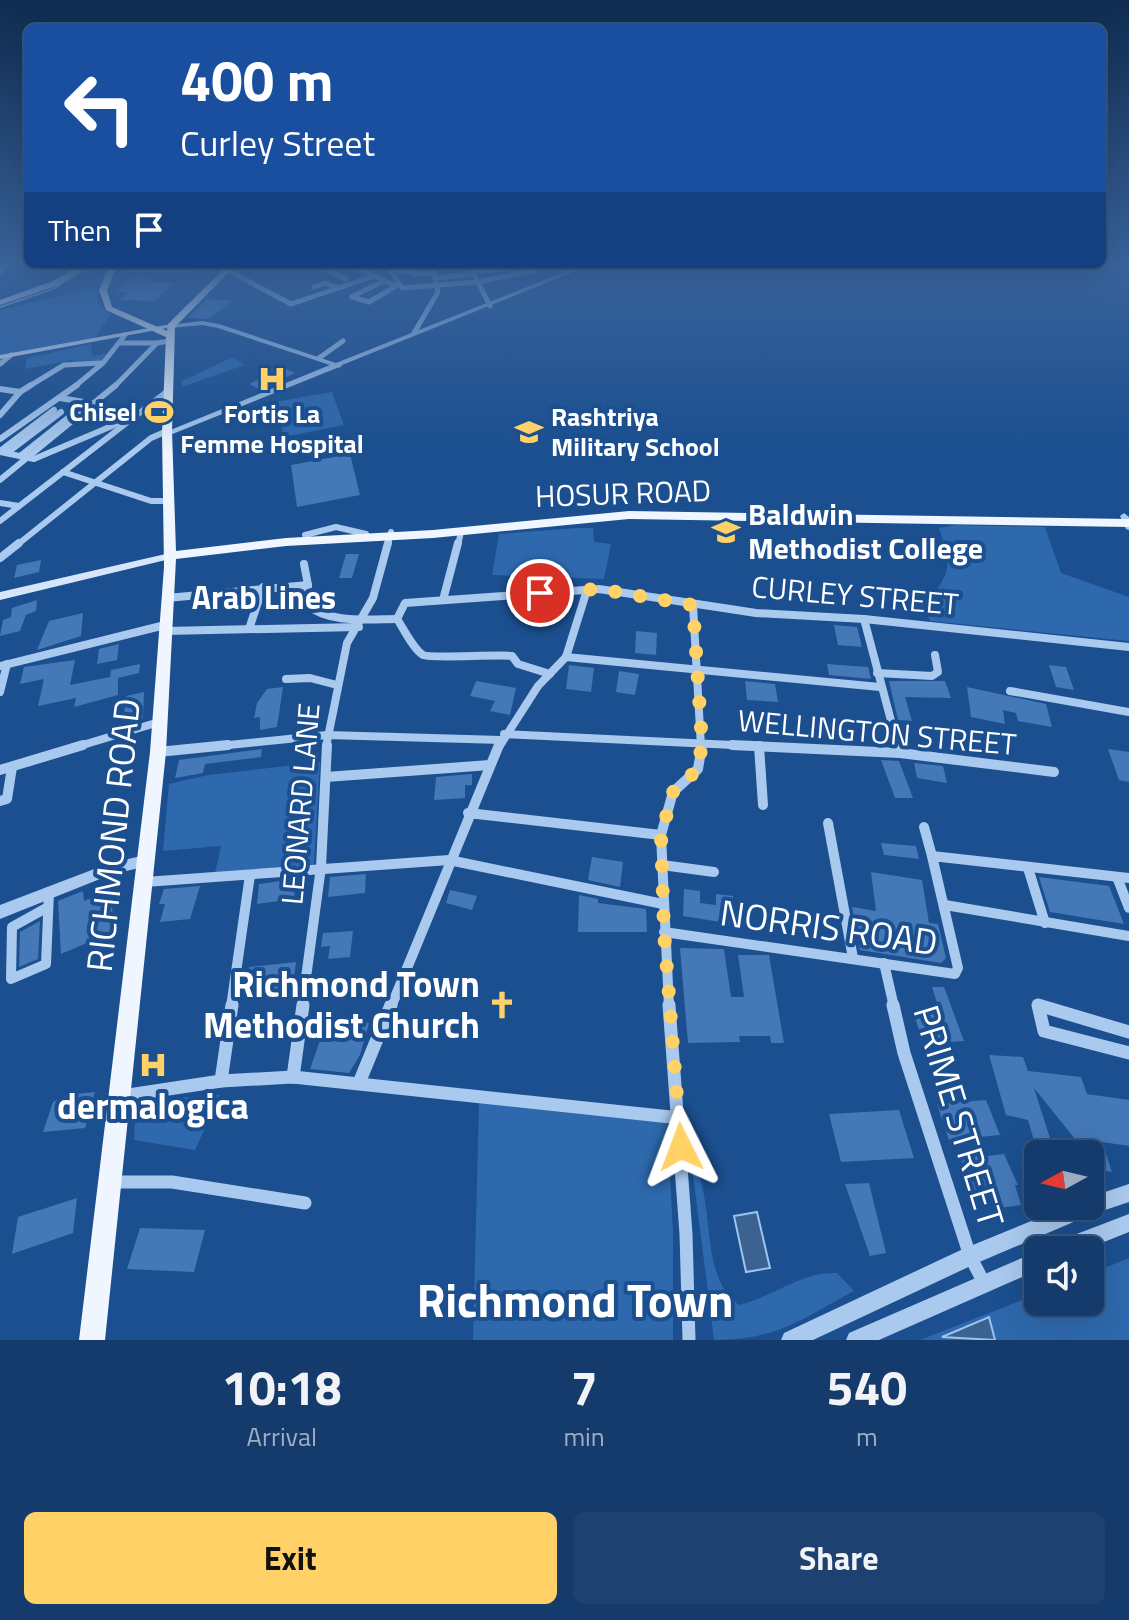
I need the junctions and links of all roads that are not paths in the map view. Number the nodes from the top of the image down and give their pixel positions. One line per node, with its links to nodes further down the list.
1 (153, 327): 8 (main road)
2 (177, 327): 10 (main road)
3 (192, 327): 10 (street)
4 (220, 327): 15 (street)
5 (418, 327): 9 (street)
6 (431, 327): 9 (street)
7 (435, 327): 18 (street)
8 (159, 329): 10 (main road); 11 (main road); 14 (main road)
9 (414, 333): 18 (street)
10 (170, 334): 13 (street); 20 (main road, RICHMOND ROAD)
11 (124, 339): 13 (street); 14 (main road); 17 (street)
12 (343, 341): 15 (street)
13 (157, 343): 24 (street)
14 (10, 356): 16 (main road)
15 (319, 358): 18 (street)
16 (0, 360)
17 (101, 363): 21 (street); 22 (street)
18 (337, 366): 30 (street)
19 (0, 389): 21 (street)
20 (169, 390): 29 (street); 30 (main road, RICHMOND ROAD)
21 (20, 392): 27 (street)
22 (59, 398): 23 (street); 25 (street)
23 (81, 403): 24 (street); 26 (street)
24 (96, 404): 28 (street)
25 (41, 408): 26 (street); 31 (street)
26 (63, 413): 28 (street); 32 (street); 33 (street)
27 (0, 415)
28 (79, 418): 33 (street)
29 (124, 423): 33 (street); 35 (street)
30 (167, 432): 37 (street); 38 (main road, RICHMOND ROAD)
31 (0, 439)
32 (2, 452): 33 (street)
33 (27, 459): 34 (street); 36 (street)
34 (45, 463)
35 (63, 472): 37 (street); 40 (street)
36 (0, 480)
37 (96, 482): 38 (street); 46 (street)
38 (169, 501): 45 (main road, RICHMOND ROAD)
39 (0, 503): 40 (street)
40 (19, 506): 41 (street)
41 (0, 521)
42 (1128, 521): 43 (main road, HOSUR ROAD); 44 (main road, HOSUR ROAD)
43 (461, 532): 44 (main road, HOSUR ROAD); 54 (street)
44 (390, 538): 45 (main road, HOSUR ROAD); 45 (main road, HOSUR ROAD); 59 (street, LEONARD LANE)
45 (170, 557): 50 (main road); 52 (main road); 53 (main road, RICHMOND ROAD)
46 (0, 558)
47 (304, 564): 48 (street)
48 (308, 585): 49 (street); 56 (street)
49 (263, 587): 53 (street); 62 (street)
50 (0, 588)
51 (587, 590): 54 (street, CURLEY STREET); 55 (street, CURLEY STREET); 65 (street)
52 (0, 596)
53 (167, 598): 60 (main road, RICHMOND ROAD)
54 (443, 600): 57 (street, CURLEY STREET)
55 (693, 605): 58 (street, CURLEY STREET); 67 (street)
56 (347, 616): 59 (street); 61 (street)
57 (397, 619): 59 (street); 69 (street)
58 (864, 619): 63 (street, CURLEY STREET); 68 (street)
59 (361, 623): 61 (street); 71 (street, LEONARD LANE)
60 (165, 628): 62 (street); 66 (street); 76 (main road, RICHMOND ROAD)
61 (342, 628): 62 (street)
62 (249, 629)
63 (1129, 647)
64 (935, 655): 68 (street)
65 (566, 657): 67 (street); 69 (street)
66 (3, 665): 74 (street)
67 (696, 670): 72 (street); 79 (street)
68 (877, 673): 72 (street)
69 (550, 674): 78 (street)
70 (286, 679): 71 (street)
71 (337, 685): 77 (street, LEONARD LANE)
72 (880, 687): 82 (street)
73 (1010, 691): 75 (street)
74 (0, 692)
75 (1129, 712)
76 (159, 722): 81 (main road, RICHMOND ROAD); 84 (street)
77 (327, 735): 78 (street, WELLINGTON STREET); 81 (street, WELLINGTON STREET); 87 (street, LEONARD LANE)
78 (503, 737): 79 (street, WELLINGTON STREET); 83 (street)
79 (702, 743): 80 (street, WELLINGTON STREET); 93 (street)
80 (759, 746): 82 (street, WELLINGTON STREET); 89 (street)
81 (158, 752): 96 (main road, RICHMOND ROAD)
82 (900, 753): 86 (street, WELLINGTON STREET)
83 (490, 765): 87 (street); 90 (street)
84 (12, 767): 85 (street); 88 (street)
85 (0, 770)
86 (1054, 772)
87 (326, 777): 98 (street, LEONARD LANE)
88 (0, 801)
89 (763, 805)
90 (468, 813): 93 (street); 95 (street)
91 (828, 823): 112 (street)
92 (924, 827): 94 (street, NORRIS ROAD)
93 (661, 835): 97 (street)
94 (932, 856): 99 (street); 106 (street, NORRIS ROAD)
95 (449, 860): 98 (street); 105 (street); 118 (street)
96 (146, 861): 103 (main road, RICHMOND ROAD); 104 (street)
97 (662, 865): 100 (street); 105 (street)
98 (321, 867): 101 (street); 116 (street, LEONARD LANE)
99 (1028, 868): 102 (street); 109 (street)
100 (714, 872)
101 (250, 875): 103 (street); 117 (street)
102 (1123, 878): 107 (street)
103 (143, 882): 119 (main road, RICHMOND ROAD)
104 (48, 900): 104 (street); 108 (street)
105 (663, 904): 110 (street)
106 (945, 905): 109 (street); 113 (street, NORRIS ROAD)
107 (1129, 908)
108 (0, 912)
109 (1045, 923): 111 (street)
110 (664, 932): 112 (street, NORRIS ROAD); 120 (street)
111 (1129, 936)
112 (853, 958): 113 (street, NORRIS ROAD)
113 (884, 963): 128 (street, PRIME STREET)
114 (1129, 1032): 115 (street)
115 (1129, 1053)
116 (293, 1077): 117 (street); 118 (street)
117 (221, 1081): 119 (street)
118 (359, 1083): 120 (street)
119 (117, 1097): 121 (main road, RICHMOND ROAD)
120 (680, 1118): 132 (street)
121 (108, 1184): 124 (street); 131 (main road, RICHMOND ROAD)
122 (1129, 1193): 123 (street)
123 (1104, 1201)
124 (305, 1203)
125 (1056, 1220): 128 (street)
126 (1129, 1223): 127 (street)
127 (1096, 1236)
128 (970, 1256): 130 (street, PRIME STREET); 133 (street)
129 (1024, 1266): 130 (street)
130 (984, 1283): 134 (street)
131 (92, 1340)
132 (689, 1340)
133 (791, 1340)
134 (856, 1340)

